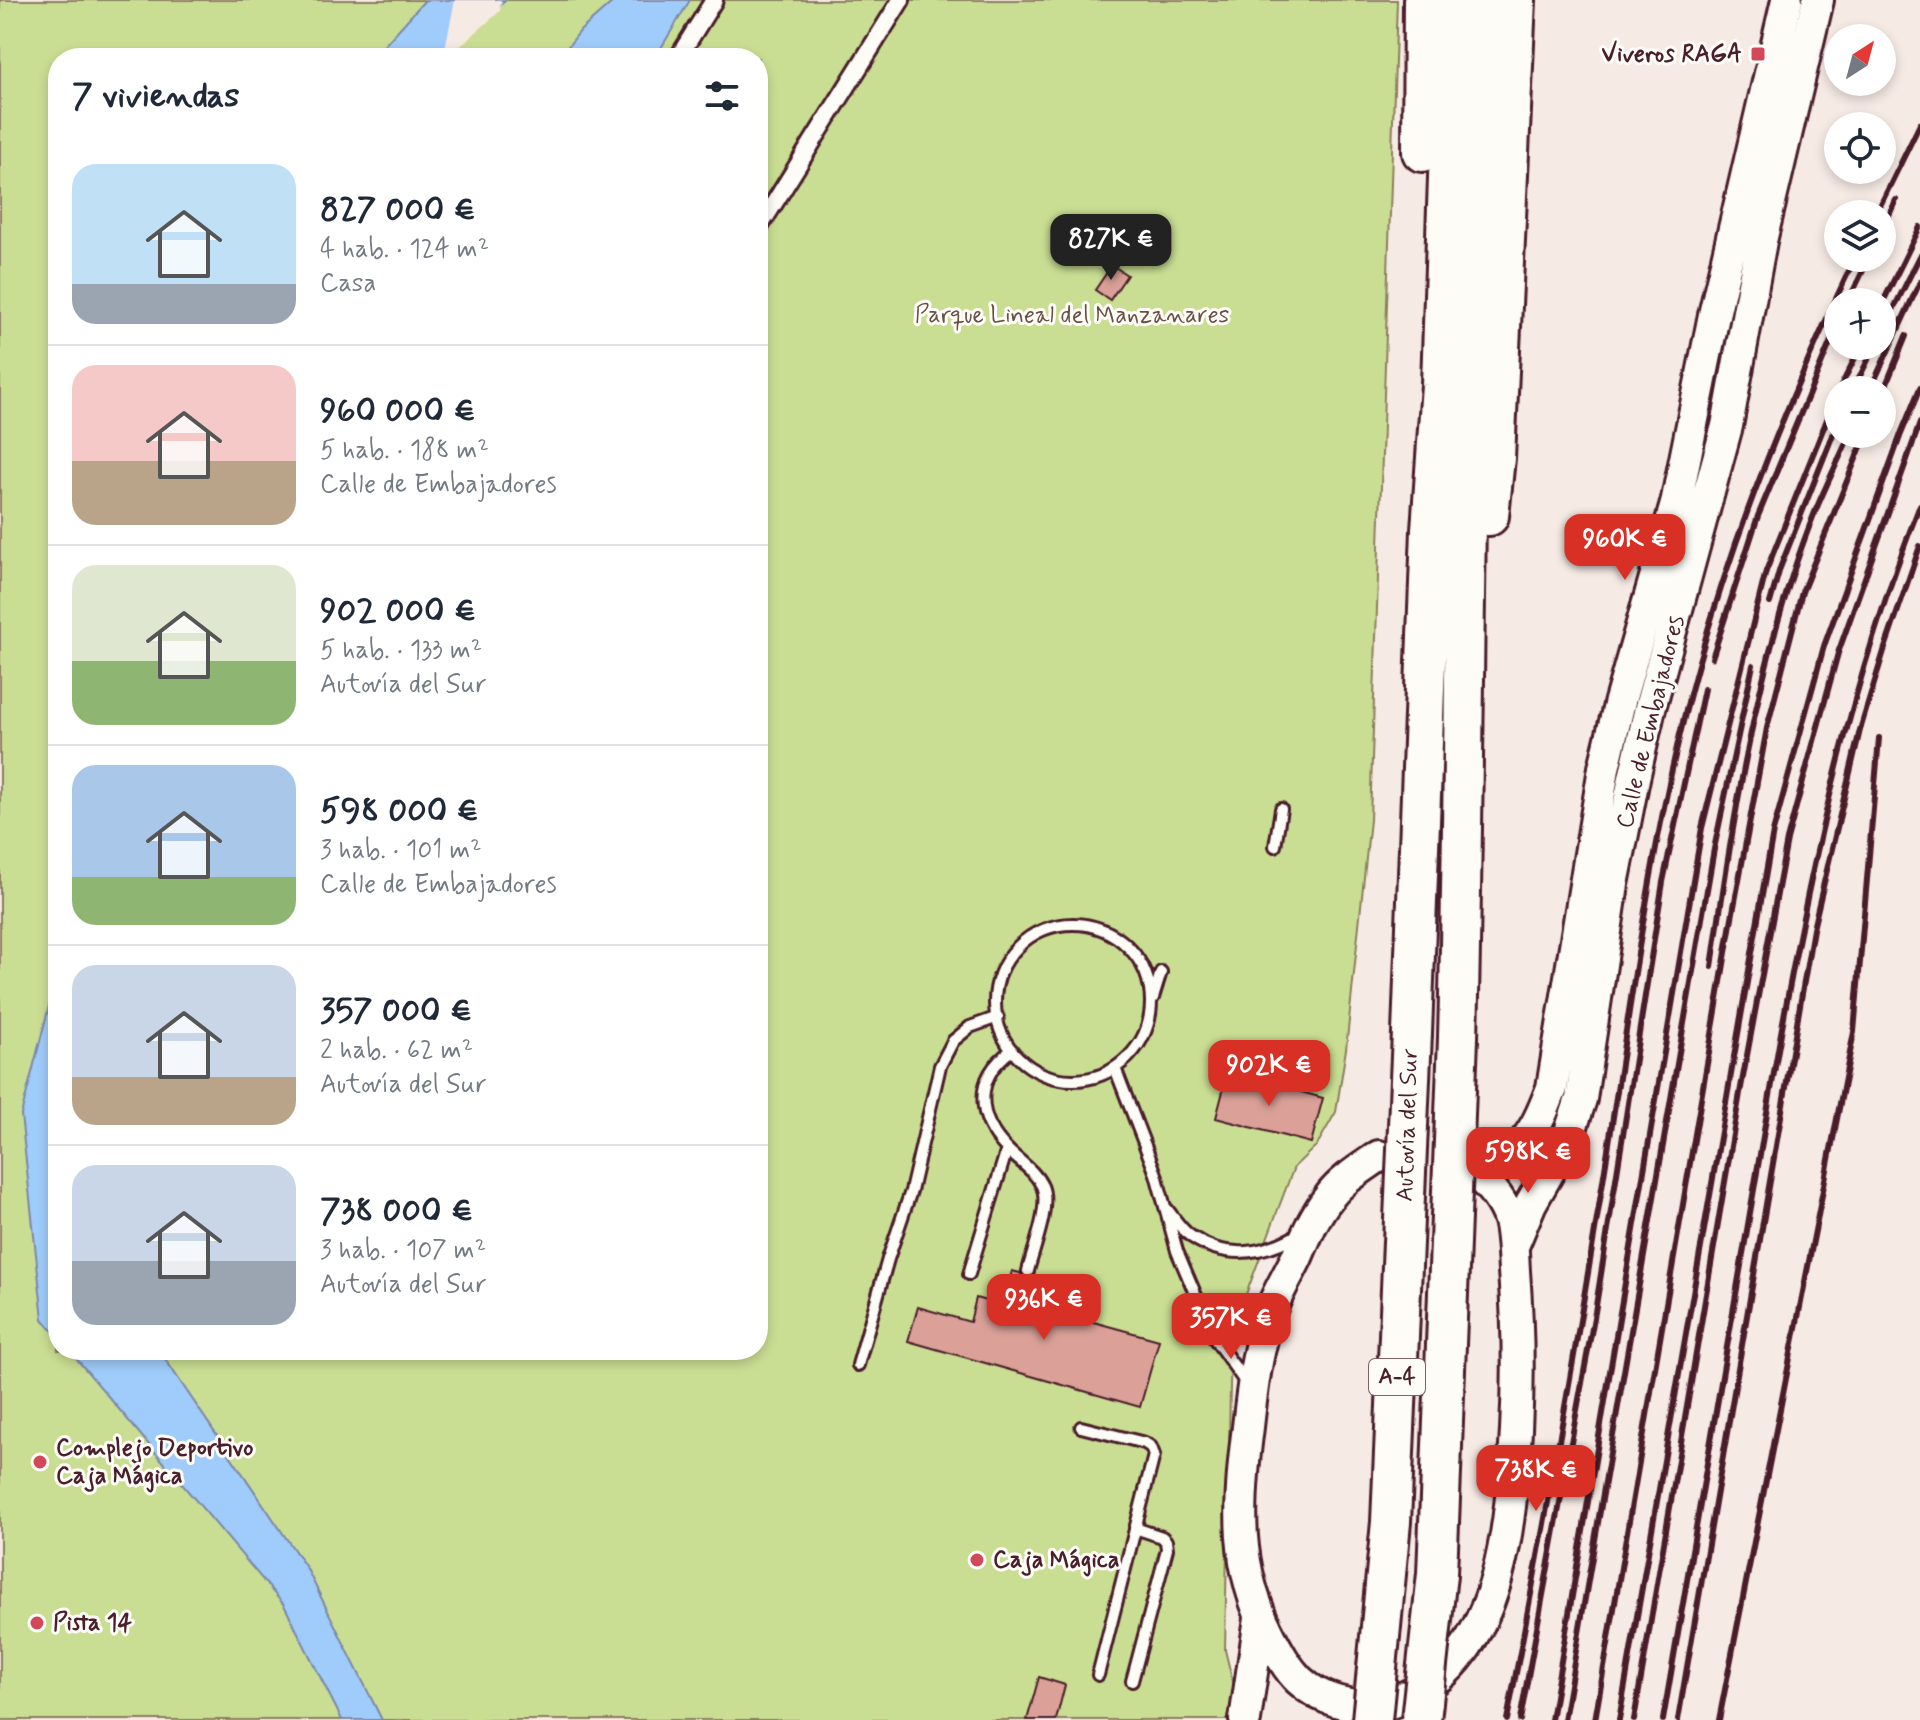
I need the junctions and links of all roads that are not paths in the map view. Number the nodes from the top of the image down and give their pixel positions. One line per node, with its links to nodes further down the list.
1 (714, 0): 9 (street)
2 (901, 0): 10 (street)
3 (1423, 0): 11 (highway)
4 (1454, 0): 11 (highway)
5 (1486, 0): 12 (highway)
6 (1516, 0): 12 (highway)
7 (1787, 0): 24 (main road, Calle de Embajadores)
8 (1818, 0): 24 (main road, Calle de Embajadores)
9 (684, 48)
10 (768, 213)
11 (1431, 530): 34 (highway, Autovía del Sur / A-4, bridge)
12 (1465, 786): 34 (highway, Autovía del Sur / A-4, bridge)
13 (1281, 809): 14 (lane)
14 (1275, 846)
15 (1161, 972): 16 (lane)
16 (1152, 1000): 17 (lane); 19 (lane)
17 (998, 1017): 18 (lane); 27 (lane)
18 (1012, 1050): 19 (lane); 20 (lane)
19 (1115, 1068): 22 (lane)
20 (1007, 1149): 25 (lane); 26 (lane)
21 (1379, 1156): 23 (main road)
22 (1165, 1206): 23 (lane); 28 (lane)
23 (1311, 1227): 28 (main road)
24 (1512, 1248): 34 (main road)
25 (1028, 1271)
26 (969, 1274)
27 (858, 1365)
28 (1252, 1392): 31 (main road)
29 (1081, 1427): 30 (lane)
30 (1135, 1528): 32 (lane); 33 (lane)
31 (1260, 1618): 34 (main road); 35 (main road)
32 (1098, 1675)
33 (1132, 1681)
34 (1388, 1716)
35 (1245, 1720)

